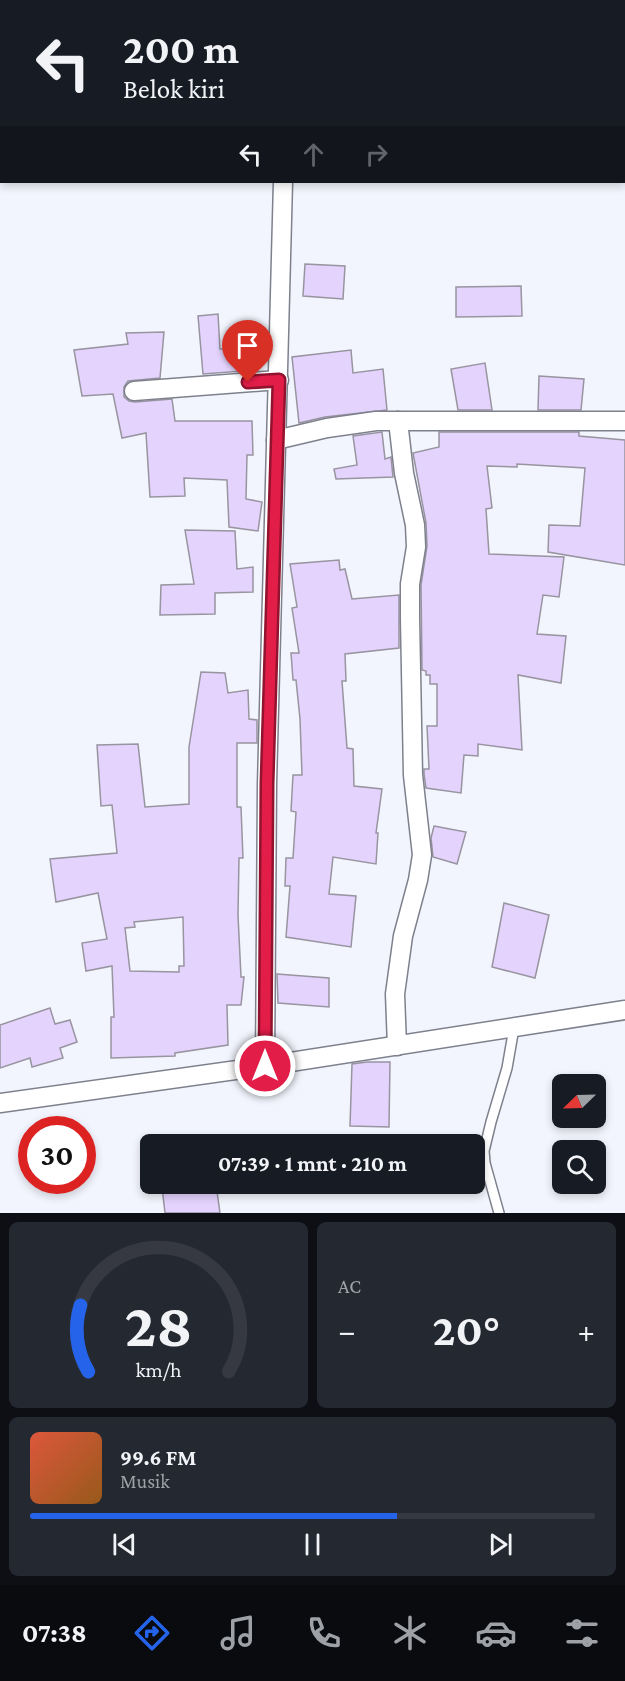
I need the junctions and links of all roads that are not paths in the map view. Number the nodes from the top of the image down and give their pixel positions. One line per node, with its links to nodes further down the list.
1 (283, 183): 2 (street)
2 (279, 380): 3 (street); 6 (street)
3 (134, 391)
4 (398, 421): 5 (street); 6 (street); 9 (street)
5 (625, 421)
6 (276, 440): 10 (street)
7 (625, 1010): 8 (street)
8 (514, 1028): 9 (street); 12 (lane)
9 (397, 1046): 10 (street)
10 (265, 1066): 11 (street)
11 (0, 1103)
12 (499, 1213)

